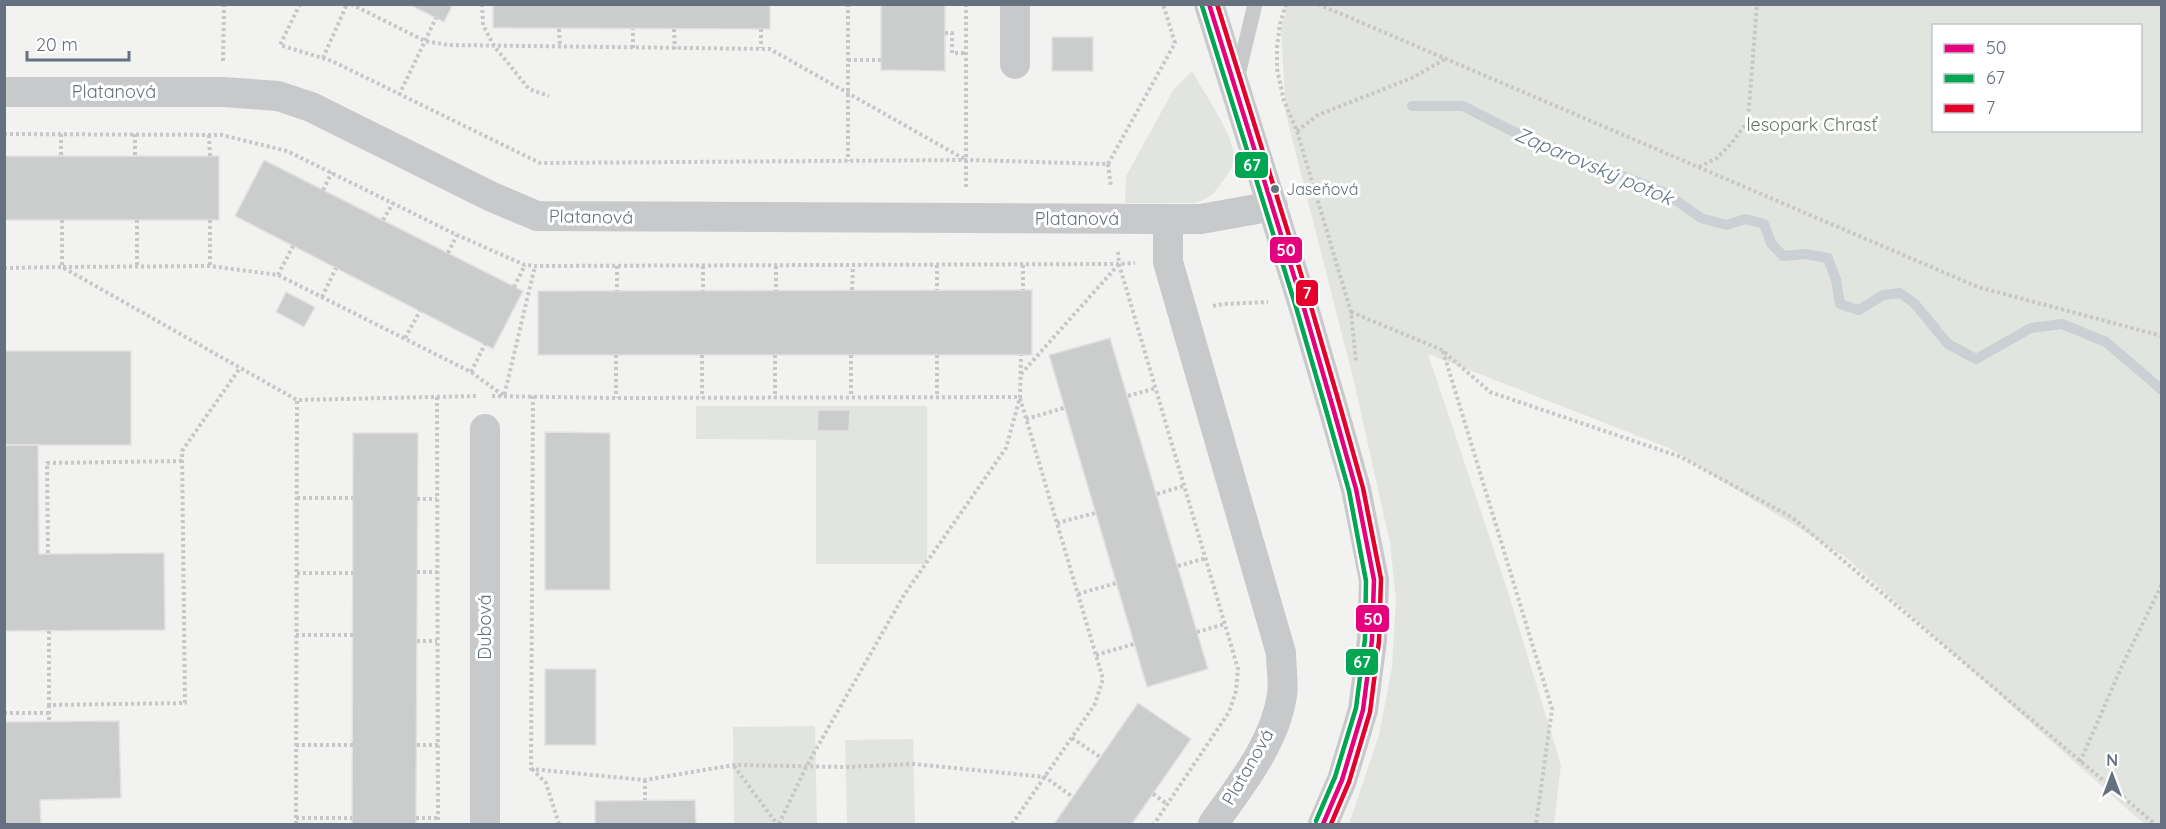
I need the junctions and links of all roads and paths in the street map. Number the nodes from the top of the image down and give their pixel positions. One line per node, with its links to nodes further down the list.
1 (300, 4): 26 (path)
2 (349, 4): 19 (path); 26 (path)
3 (482, 4): 20 (path)
4 (848, 4): 28 (path)
5 (966, 4): 25 (path)
6 (1015, 4): 30 (street)
7 (1163, 4): 43 (path)
8 (1209, 4): 31 (street)
9 (1255, 4): 31 (lane)
10 (1286, 4): 36 (path)
11 (1318, 4): 27 (path)
12 (1757, 4): 45 (path)
13 (436, 18): 19 (path)
14 (559, 29): 21 (path)
15 (633, 29): 22 (path)
16 (674, 29): 23 (path)
17 (761, 29): 24 (path)
18 (945, 33): 25 (path)
19 (425, 40): 20 (path); 34 (path)
20 (494, 46): 21 (path); 35 (path)
21 (560, 47): 22 (path)
22 (633, 48): 23 (path)
23 (675, 48): 24 (path)
24 (761, 48): 33 (path)
25 (966, 53): 43 (path)
26 (323, 58): 34 (path)
27 (1445, 59): 36 (path); 45 (path)
28 (848, 60): 29 (path); 33 (path)
29 (881, 60)
30 (1015, 64)
31 (1235, 88): 49 (street)
32 (4, 92): 50 (street, Platanová)
33 (848, 94): 43 (path); 44 (path)
34 (399, 95): 44 (path)
35 (549, 96)
36 (1297, 131): 86 (path)
37 (61, 134): 40 (path)
38 (135, 134): 41 (path)
39 (209, 135): 42 (path)
40 (61, 156)
41 (135, 156)
42 (210, 156)
43 (967, 160): 44 (path); 50 (path)
44 (848, 161)
45 (1699, 167): 87 (path)
46 (332, 172): 47 (path)
47 (323, 190)
48 (393, 203): 55 (path)
49 (1273, 206): 51 (street, Platanová); 176 (street)
50 (965, 219): 51 (street, Platanová)
51 (1168, 219): 59 (street, Platanová)
52 (62, 220): 71 (path)
53 (136, 220): 64 (path)
54 (210, 220): 65 (path)
55 (383, 220)
56 (457, 235): 58 (path)
57 (293, 246): 74 (path)
58 (448, 253)
59 (1168, 262): 60 (path); 175 (street, Platanová)
60 (1119, 264): 100 (path); 101 (path)
61 (525, 265): 75 (path)
62 (937, 265): 77 (path)
63 (1023, 265): 78 (path)
64 (137, 266): 65 (path); 71 (path)
65 (210, 266): 74 (path)
66 (535, 266): 102 (path)
67 (617, 266): 79 (path)
68 (703, 266): 80 (path)
69 (776, 266): 81 (path)
70 (852, 266): 76 (path)
71 (62, 267): 72 (path); 98 (path)
72 (4, 268)
73 (336, 268): 82 (path)
74 (278, 275): 82 (path)
75 (514, 287)
76 (852, 290)
77 (937, 290)
78 (1023, 290)
79 (617, 291)
80 (703, 291)
81 (776, 291)
82 (322, 297): 88 (path)
83 (1269, 302): 84 (path)
84 (1223, 304)
85 (420, 310): 88 (path)
86 (1351, 312): 90 (path); 97 (path)
87 (2162, 336)
88 (405, 338): 99 (path)
89 (485, 344): 99 (path)
90 (1442, 350): 154 (path); 177 (path)
91 (616, 355): 109 (path)
92 (702, 355): 110 (path)
93 (775, 355): 111 (path)
94 (851, 355): 106 (path)
95 (937, 355): 107 (path)
96 (1021, 355): 100 (path)
97 (1356, 363)
98 (240, 368): 112 (path); 116 (path)
99 (471, 372): 102 (path)
100 (1021, 375): 108 (path)
101 (1156, 388): 104 (path); 117 (path)
102 (504, 396): 103 (path); 105 (path)
103 (533, 396): 109 (path); 157 (path)
104 (1128, 396)
105 (437, 397): 112 (path); 122 (path)
106 (851, 397): 107 (path); 111 (path)
107 (937, 397): 108 (path)
108 (1020, 397): 114 (path); 156 (path)
109 (616, 398): 110 (path)
110 (702, 398): 111 (path)
111 (775, 398)
112 (297, 400): 119 (path)
113 (1064, 408): 114 (path)
114 (1026, 419): 124 (path)
115 (485, 429): 170 (street, Dubová)
116 (182, 461): 125 (path); 144 (path)
117 (1184, 486): 118 (path); 126 (path)
118 (1157, 494)
119 (297, 498): 120 (path); 130 (path)
120 (353, 498)
121 (417, 499): 122 (path)
122 (436, 499): 129 (path)
123 (1095, 513): 124 (path)
124 (1057, 523): 134 (path)
125 (48, 553)
126 (1206, 558): 127 (path); 135 (path)
127 (1178, 566)
128 (417, 572): 129 (path)
129 (437, 572): 141 (path)
130 (297, 573): 131 (path); 138 (path)
131 (353, 573)
132 (1116, 583): 134 (path)
133 (2162, 584): 154 (path)
134 (1078, 594): 143 (path)
135 (1225, 624): 137 (path); 163 (path)
136 (49, 630): 144 (path)
137 (1197, 632)
138 (296, 635): 139 (path); 149 (path)
139 (352, 635)
140 (417, 641): 141 (path)
141 (437, 641): 152 (path)
142 (1134, 644): 143 (path)
143 (1096, 655): 148 (path)
144 (49, 705): 146 (path)
145 (4, 713): 146 (path)
146 (49, 713): 147 (path)
147 (49, 722)
148 (1072, 738): 153 (path); 158 (path)
149 (296, 744): 150 (path); 164 (path)
150 (352, 744)
151 (417, 744): 152 (path)
152 (438, 745): 167 (path)
153 (1100, 757)
154 (2080, 762): 178 (path)
155 (734, 765): 156 (path); 159 (path); 172 (path)
156 (806, 767): 158 (path); 172 (path)
157 (531, 769): 159 (path); 171 (path)
158 (1045, 777): 161 (path); 173 (path)
159 (645, 780): 162 (path)
160 (1153, 794): 163 (path)
161 (1073, 797)
162 (645, 800)
163 (1167, 804): 174 (path)
164 (296, 818): 165 (path); 168 (path)
165 (352, 818)
166 (416, 818): 167 (path)
167 (438, 818): 169 (path)
168 (296, 825)
169 (438, 825)
170 (485, 825)
171 (559, 825)
172 (778, 825)
173 (1012, 825)
174 (1154, 825)
175 (1213, 825)
176 (1323, 825)
177 (1536, 825)
178 (2155, 825)

